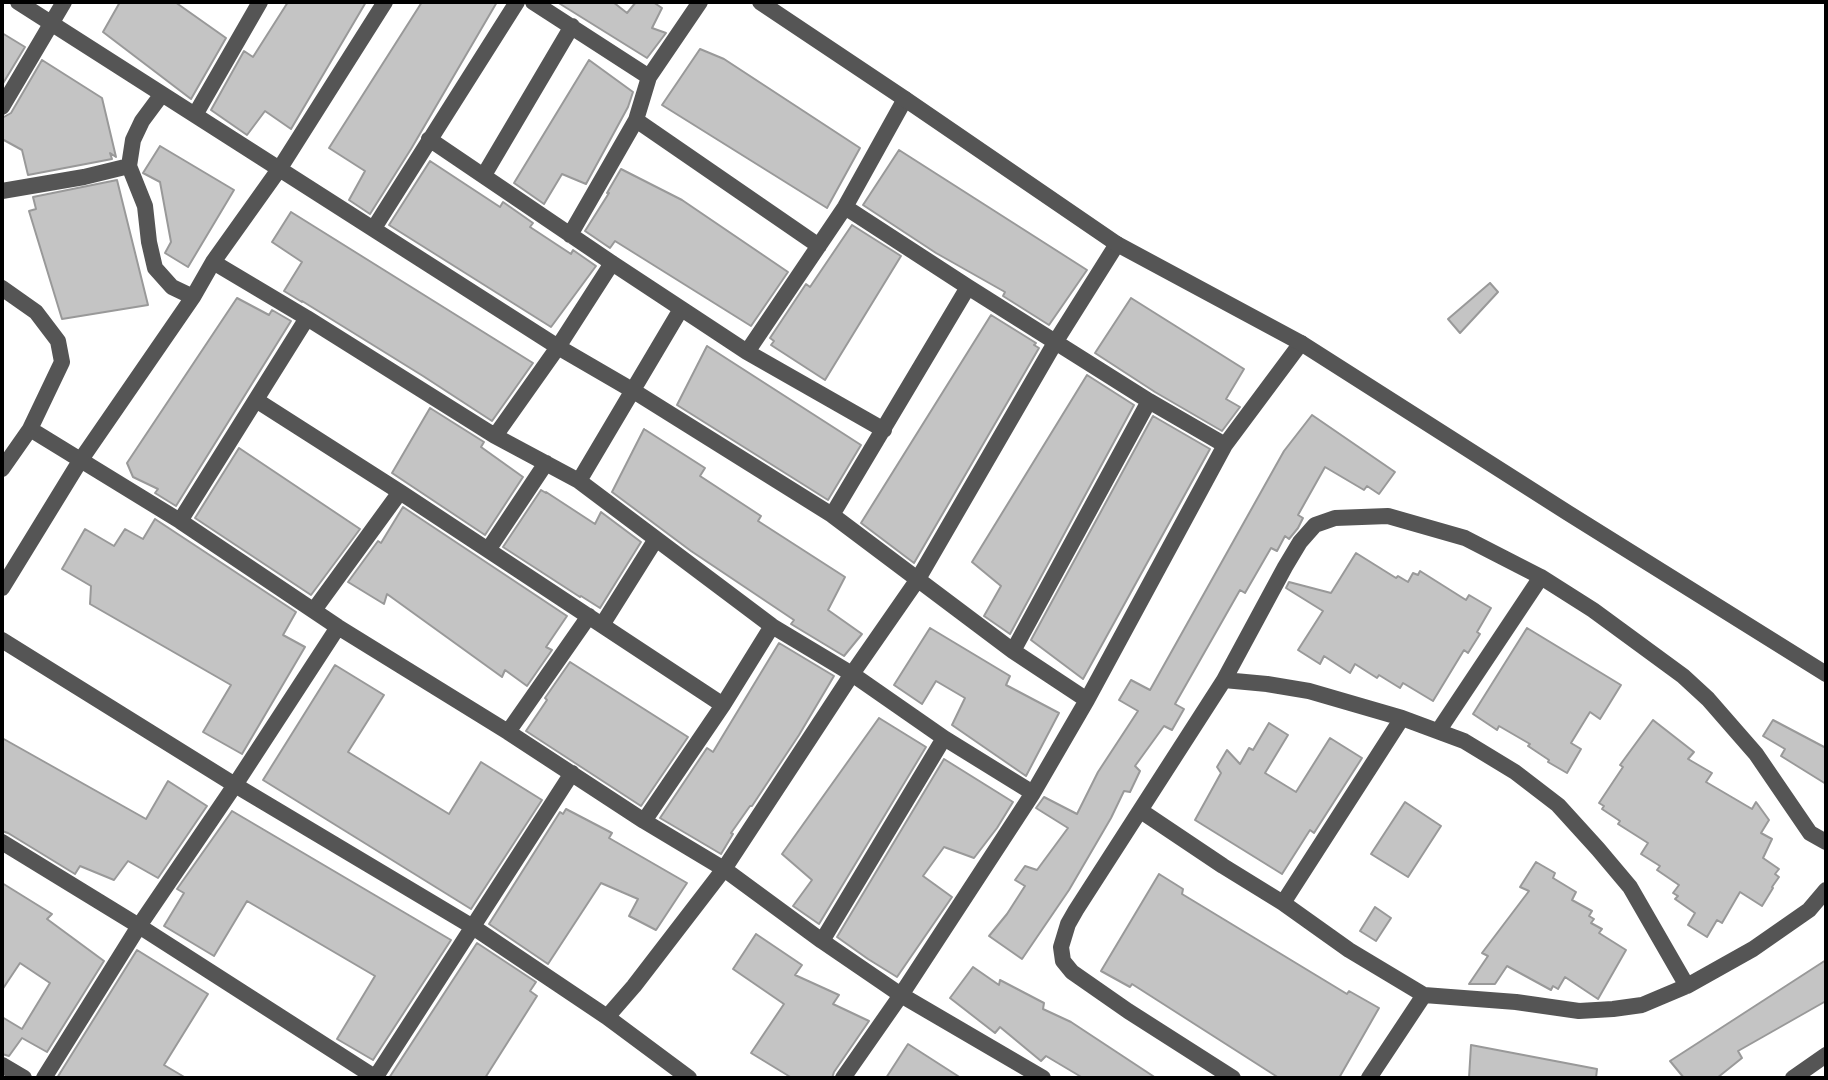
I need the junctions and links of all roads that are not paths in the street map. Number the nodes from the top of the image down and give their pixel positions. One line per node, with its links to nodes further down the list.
1 (18, 2): 9 (street)
2 (64, 2): 9 (street)
3 (385, 2): 19 (street)
4 (517, 2): 17 (street)
5 (533, 2): 10 (street)
6 (700, 2): 11 (street)
7 (760, 2): 13 (street)
8 (257, 3): 15 (street)
9 (52, 23): 12 (street); 14 (street)
10 (572, 26): 11 (street); 20 (street)
11 (649, 77): 16 (street)
12 (162, 94): 15 (street); 18 (street)
13 (905, 99): 22 (street); 25 (street)
14 (2, 107)
15 (195, 115): 19 (street)
16 (636, 120): 24 (street); 26 (street)
17 (429, 139): 20 (street); 23 (street)
18 (129, 166): 21 (street); 31 (street)
19 (280, 168): 23 (street); 27 (street)
20 (484, 175): 24 (street)
21 (2, 191)
22 (845, 207): 26 (street); 29 (street)
23 (374, 228): 36 (street)
24 (570, 235): 28 (street)
25 (1117, 244): 34 (street); 35 (street)
26 (819, 246): 37 (street)
27 (213, 262): 31 (street); 33 (street)
28 (612, 263): 32 (street); 36 (street)
29 (968, 287): 34 (street); 42 (street)
30 (2, 288): 41 (street)
31 (193, 297): 45 (street)
32 (681, 309): 37 (street); 38 (street)
33 (307, 318): 39 (street); 43 (street)
34 (1056, 341): 40 (street); 55 (street)
35 (1301, 343): 44 (street); 64 (street)
36 (558, 347): 38 (street); 43 (street)
37 (747, 352): 42 (street)
38 (632, 390): 48 (street); 50 (street)
39 (256, 400): 49 (street); 51 (street)
40 (1149, 401): 44 (street); 62 (street)
41 (30, 429): 45 (street); 47 (street)
42 (884, 430): 50 (street)
43 (495, 436): 46 (street)
44 (1225, 445): 66 (street)
45 (80, 461): 51 (street); 56 (street)
46 (546, 463): 48 (street); 53 (street)
47 (2, 469)
48 (579, 481): 52 (street)
49 (400, 492): 53 (street); 57 (street)
50 (832, 515): 55 (street)
51 (180, 521): 57 (street)
52 (656, 539): 58 (street); 59 (street)
53 (488, 550): 58 (street)
54 (1541, 577): 65 (street); 69 (street); 78 (street)
55 (918, 579): 62 (street); 63 (street)
56 (2, 588)
57 (314, 610): 60 (street)
58 (595, 621): 67 (street); 70 (street)
59 (772, 626): 63 (street); 67 (street)
60 (338, 627): 70 (street); 73 (street)
61 (2, 640): 73 (street)
62 (1013, 651): 66 (street)
63 (852, 674): 71 (street); 79 (street)
64 (1826, 674)
65 (1224, 680): 68 (street); 75 (street)
66 (1087, 700): 74 (street)
67 (723, 705): 76 (street)
68 (1402, 718): 69 (street); 81 (street)
69 (1439, 730): 85 (street)
70 (508, 732): 72 (street)
71 (944, 738): 74 (street); 84 (street)
72 (572, 773): 76 (street); 83 (street)
73 (235, 785): 82 (street); 83 (street)
74 (1033, 793): 86 (street)
75 (1141, 811): 81 (street); 97 (street)
76 (644, 821): 79 (street)
77 (2, 842): 82 (street)
78 (1826, 842)
79 (724, 869): 84 (street); 88 (street)
80 (1826, 890): 85 (street)
81 (1283, 903): 87 (street)
82 (139, 926): 92 (street); 93 (street)
83 (473, 927): 88 (street); 93 (street)
84 (822, 941): 86 (street)
85 (1687, 986): 87 (street)
86 (901, 995): 95 (street); 96 (street)
87 (1424, 995): 98 (street)
88 (607, 1017): 94 (street)
89 (1826, 1055): 99 (street)
90 (2, 1065): 91 (street)
91 (24, 1078)
92 (44, 1078)
93 (375, 1078)
94 (689, 1078)
95 (843, 1078)
96 (1043, 1078)
97 (1233, 1078)
98 (1369, 1078)
99 (1793, 1078)

